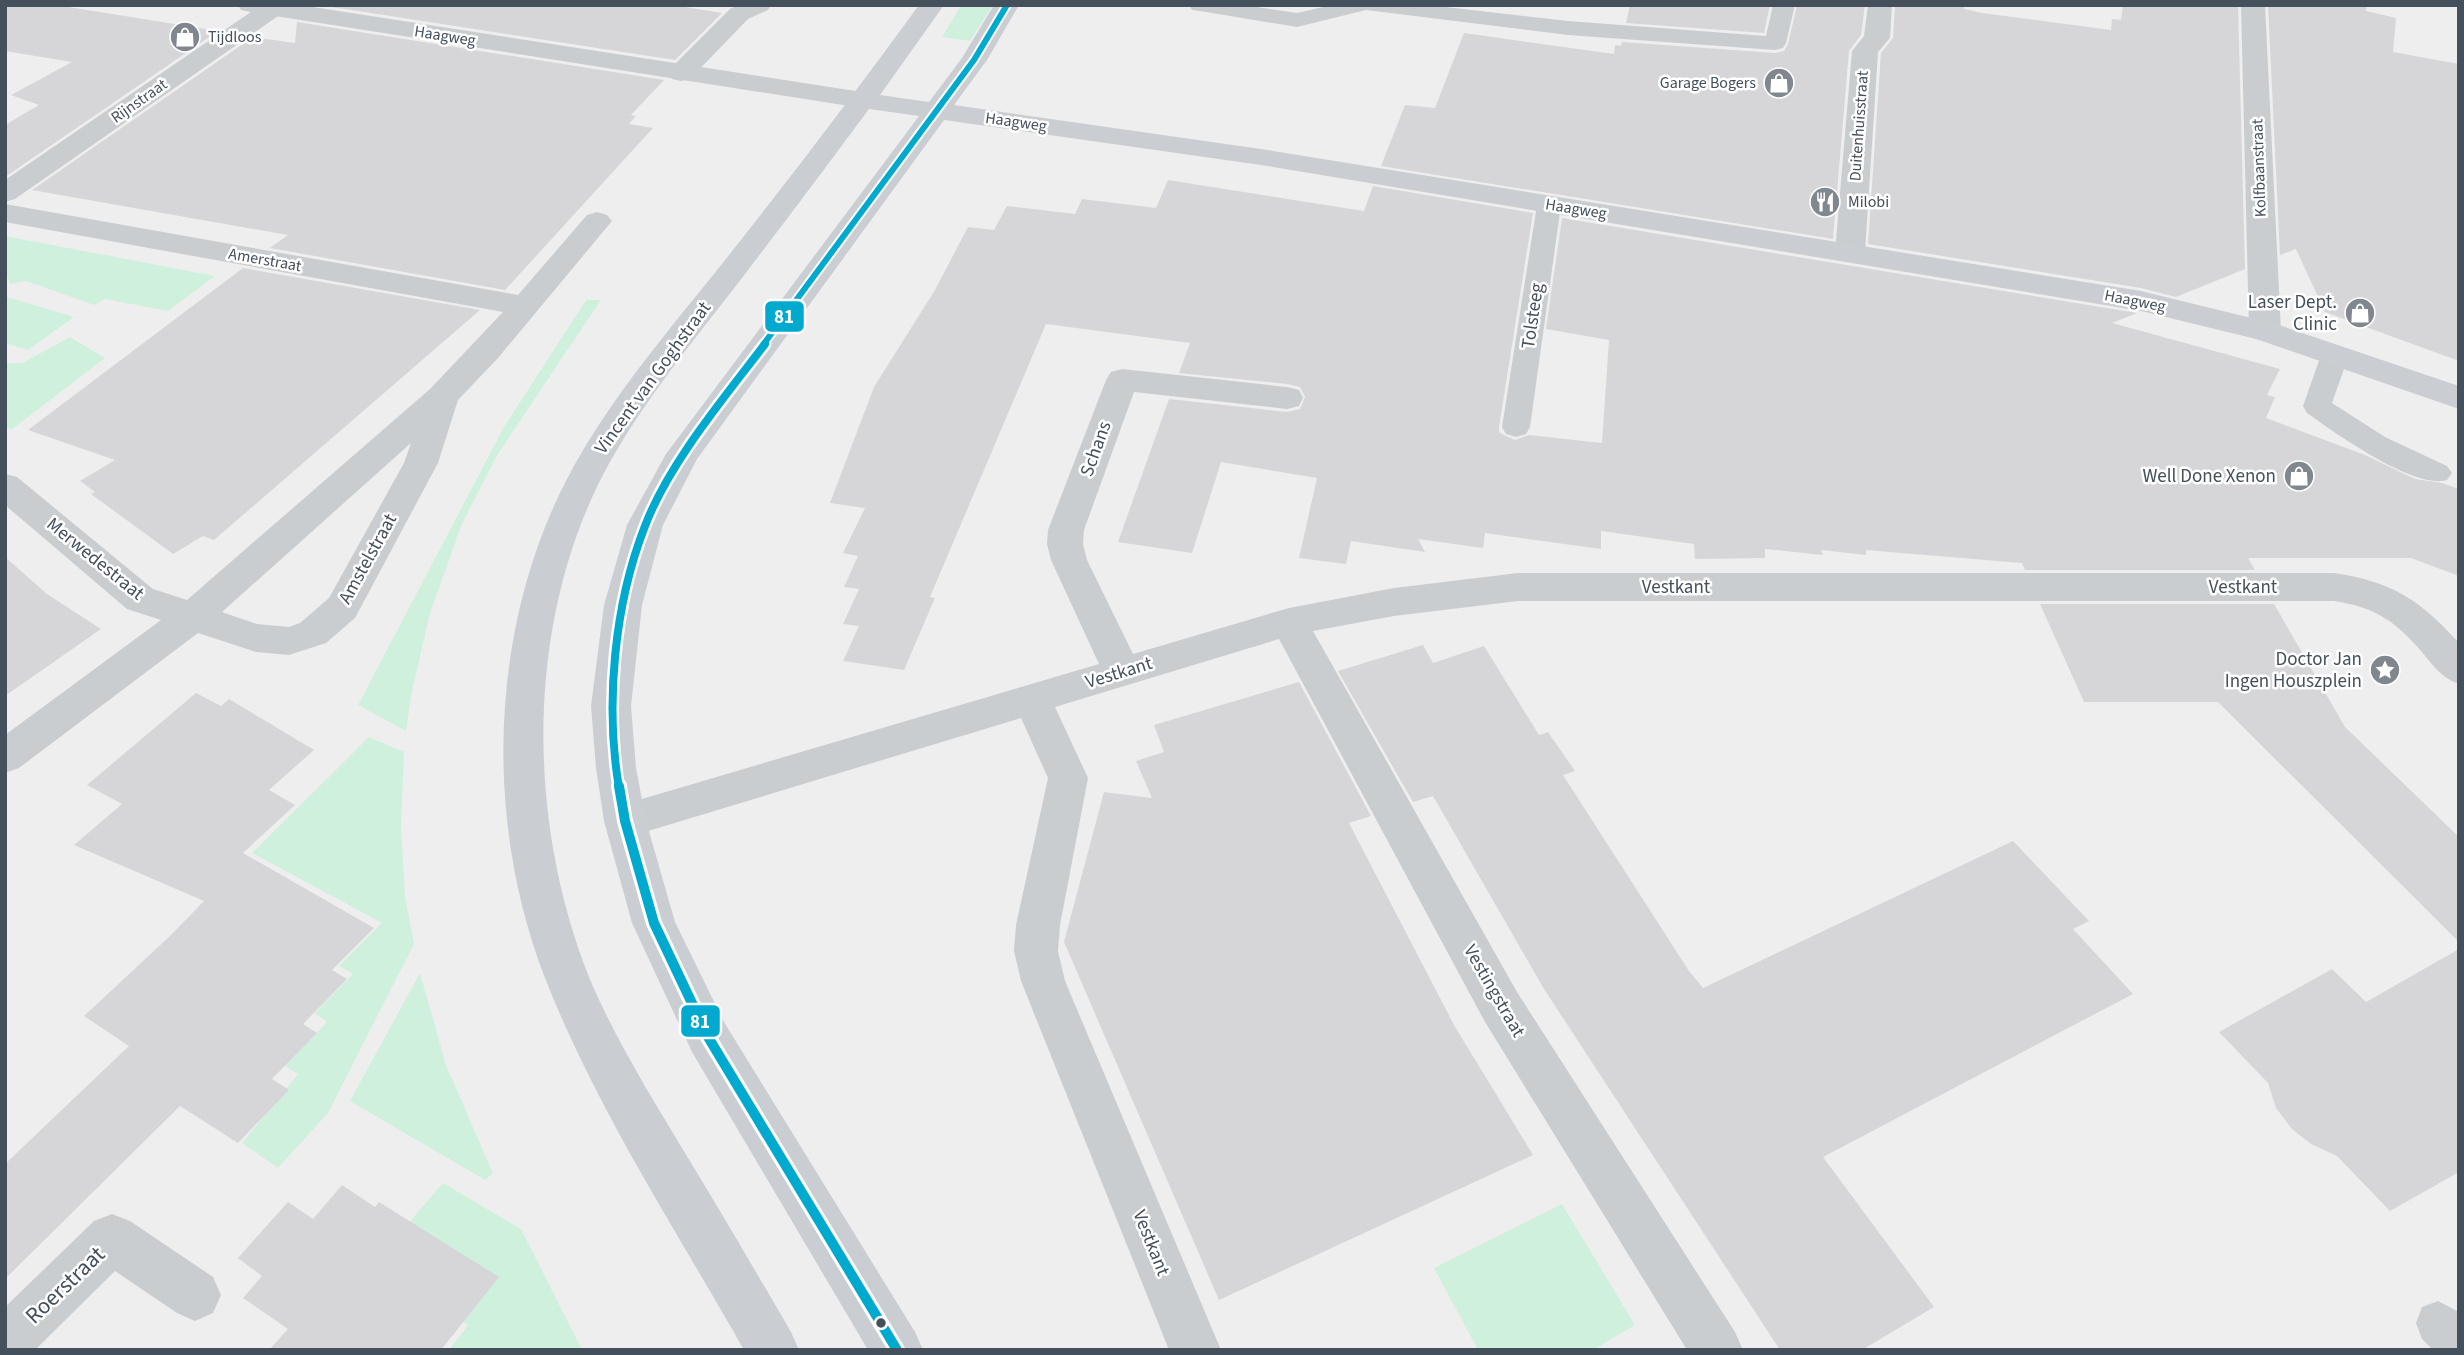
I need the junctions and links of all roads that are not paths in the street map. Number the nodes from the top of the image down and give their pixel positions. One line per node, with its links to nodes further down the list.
1 (759, 5): 11 (street)
2 (932, 5): 12 (main road, Vincent van Goghstraat)
3 (1007, 5): 13 (main road)
4 (1200, 5): 5 (lane)
5 (1360, 5)
6 (1371, 5): 7 (lane)
7 (1784, 5)
8 (1880, 5): 18 (street, Duitenhuisstraat)
9 (2253, 5): 20 (street, Kolfbaanstraat)
10 (261, 7): 11 (street, Haagweg); 14 (street, Rijnstraat)
11 (681, 73): 12 (street, Haagweg)
12 (862, 100): 13 (main road, Haagweg); 38 (main road, Vincent van Goghstraat)
13 (937, 111): 15 (main road, Haagweg); 35 (main road)
14 (5, 193)
15 (1549, 205): 18 (main road, Haagweg); 26 (lane, Tolsteeg)
16 (5, 213): 19 (street, Amerstraat)
17 (597, 221): 19 (street, Amstelstraat)
18 (1850, 252): 20 (main road, Haagweg)
19 (525, 306): 22 (street, Amstelstraat)
20 (2265, 331): 21 (main road, Haagweg)
21 (2335, 355): 24 (main road, Haagweg); 25 (lane)
22 (442, 397): 29 (street, Amstelstraat); 29 (street, Amstelstraat)
23 (1287, 398): 32 (street, Schans)
24 (2459, 398)
25 (2318, 406): 27 (lane)
26 (1516, 427)
27 (2448, 466)
28 (5, 486): 29 (street, Merwedestraat)
29 (192, 617): 34 (street, Amstelstraat)
30 (1289, 622): 31 (street, Vestkant); 32 (street, Vestkant); 41 (street, Vestingstraat)
31 (2459, 668)
32 (1122, 672): 33 (street, Vestkant)
33 (1032, 699): 35 (street, Vestkant); 40 (street, Vestkant)
34 (5, 757)
35 (625, 821): 39 (main road)
36 (195, 1295): 37 (street, Roerstraat)
37 (5, 1343)
38 (773, 1350)
39 (897, 1350)
40 (1195, 1350)
41 (1717, 1350)

